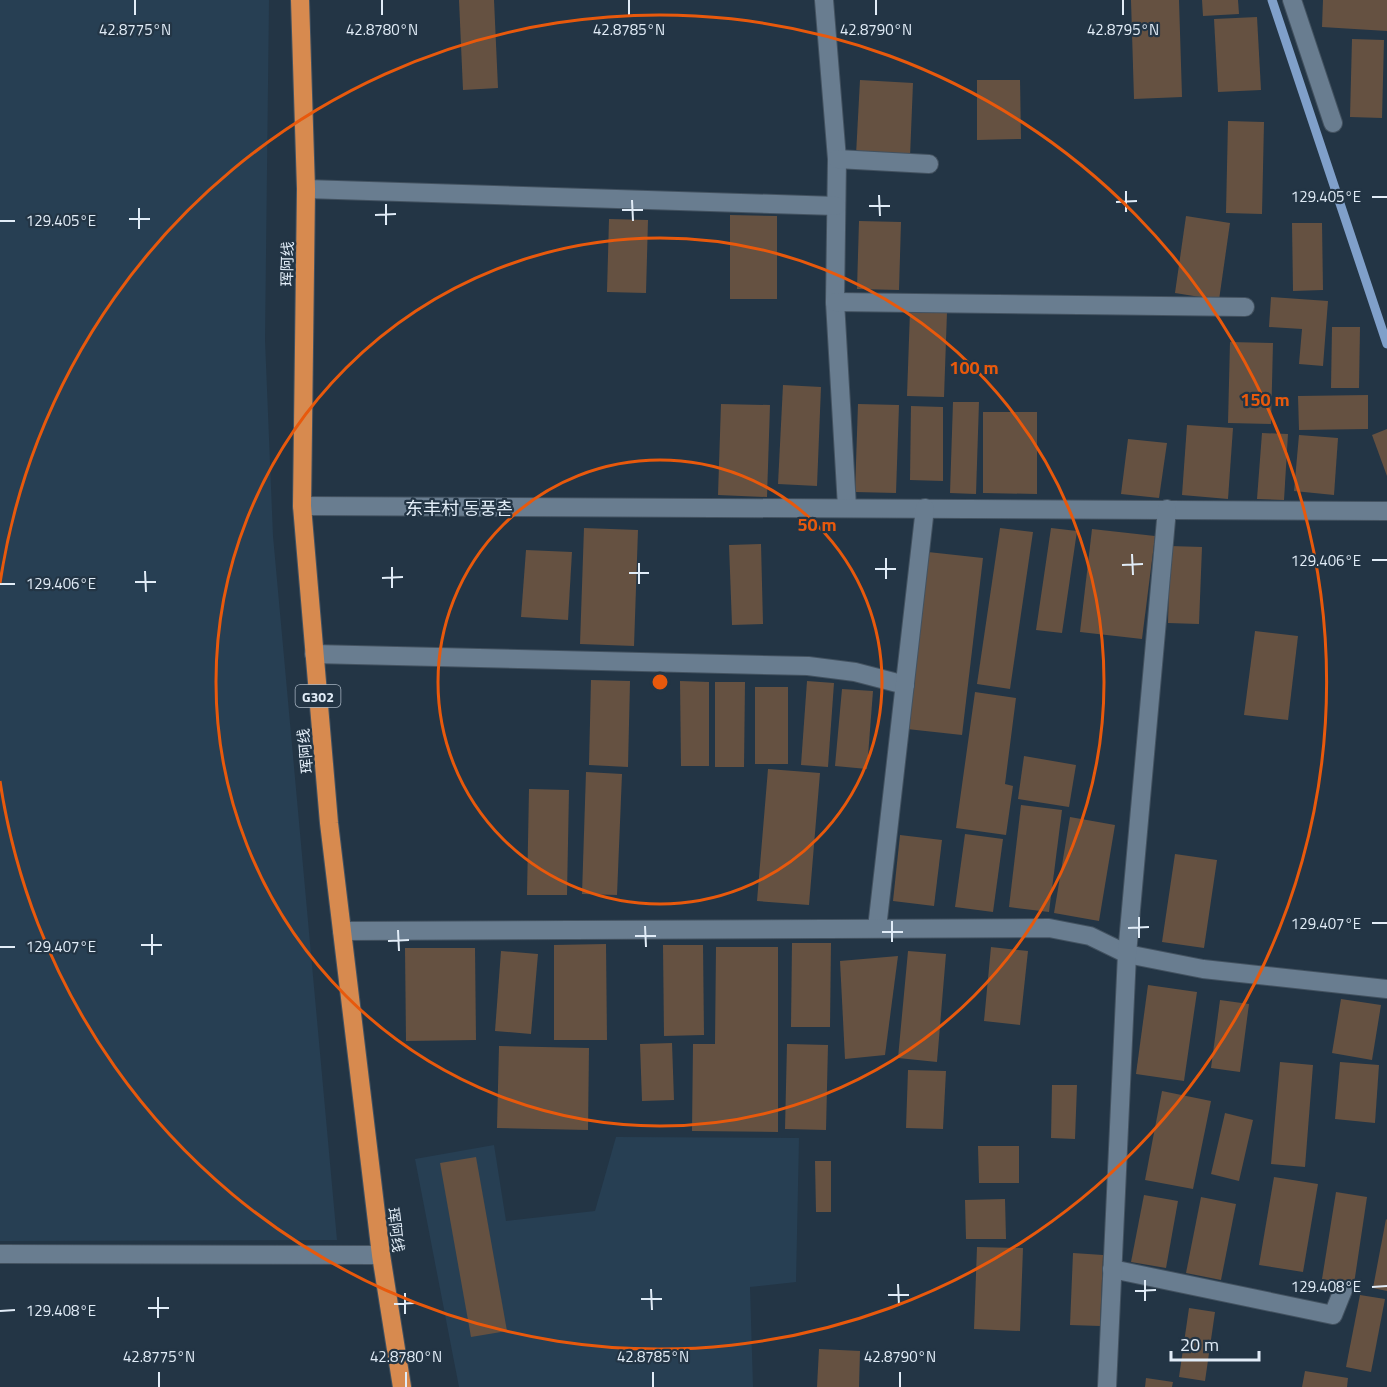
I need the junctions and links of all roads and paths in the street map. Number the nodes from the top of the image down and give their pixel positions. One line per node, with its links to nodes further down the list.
1 (300, 0): 7 (highway, 珲阿线 / G302)
2 (824, 0): 5 (street)
3 (1292, 0): 4 (street)
4 (1333, 123)
5 (837, 159): 6 (street); 8 (street)
6 (929, 164)
7 (306, 189): 8 (street); 11 (highway, 珲阿线 / G302)
8 (836, 206): 9 (street)
9 (835, 302): 10 (street); 12 (street)
10 (1245, 306)
11 (302, 506): 12 (street); 16 (highway, 珲阿线 / G302)
12 (847, 507): 13 (street)
13 (925, 508): 14 (street); 17 (street)
14 (1167, 509): 15 (street); 20 (street)
15 (1387, 511)
16 (314, 654): 17 (street); 19 (highway, 珲阿线 / G302)
17 (905, 685): 18 (street)
18 (877, 928): 19 (street); 20 (street)
19 (342, 931): 23 (highway, 珲阿线 / G302)
20 (1127, 954): 21 (street); 24 (street)
21 (1387, 989)
22 (0, 1254): 23 (street)
23 (381, 1255): 26 (highway, 珲阿线 / G302)
24 (1112, 1269): 25 (street); 27 (street)
25 (1343, 1290)
26 (402, 1387)
27 (1107, 1387)

